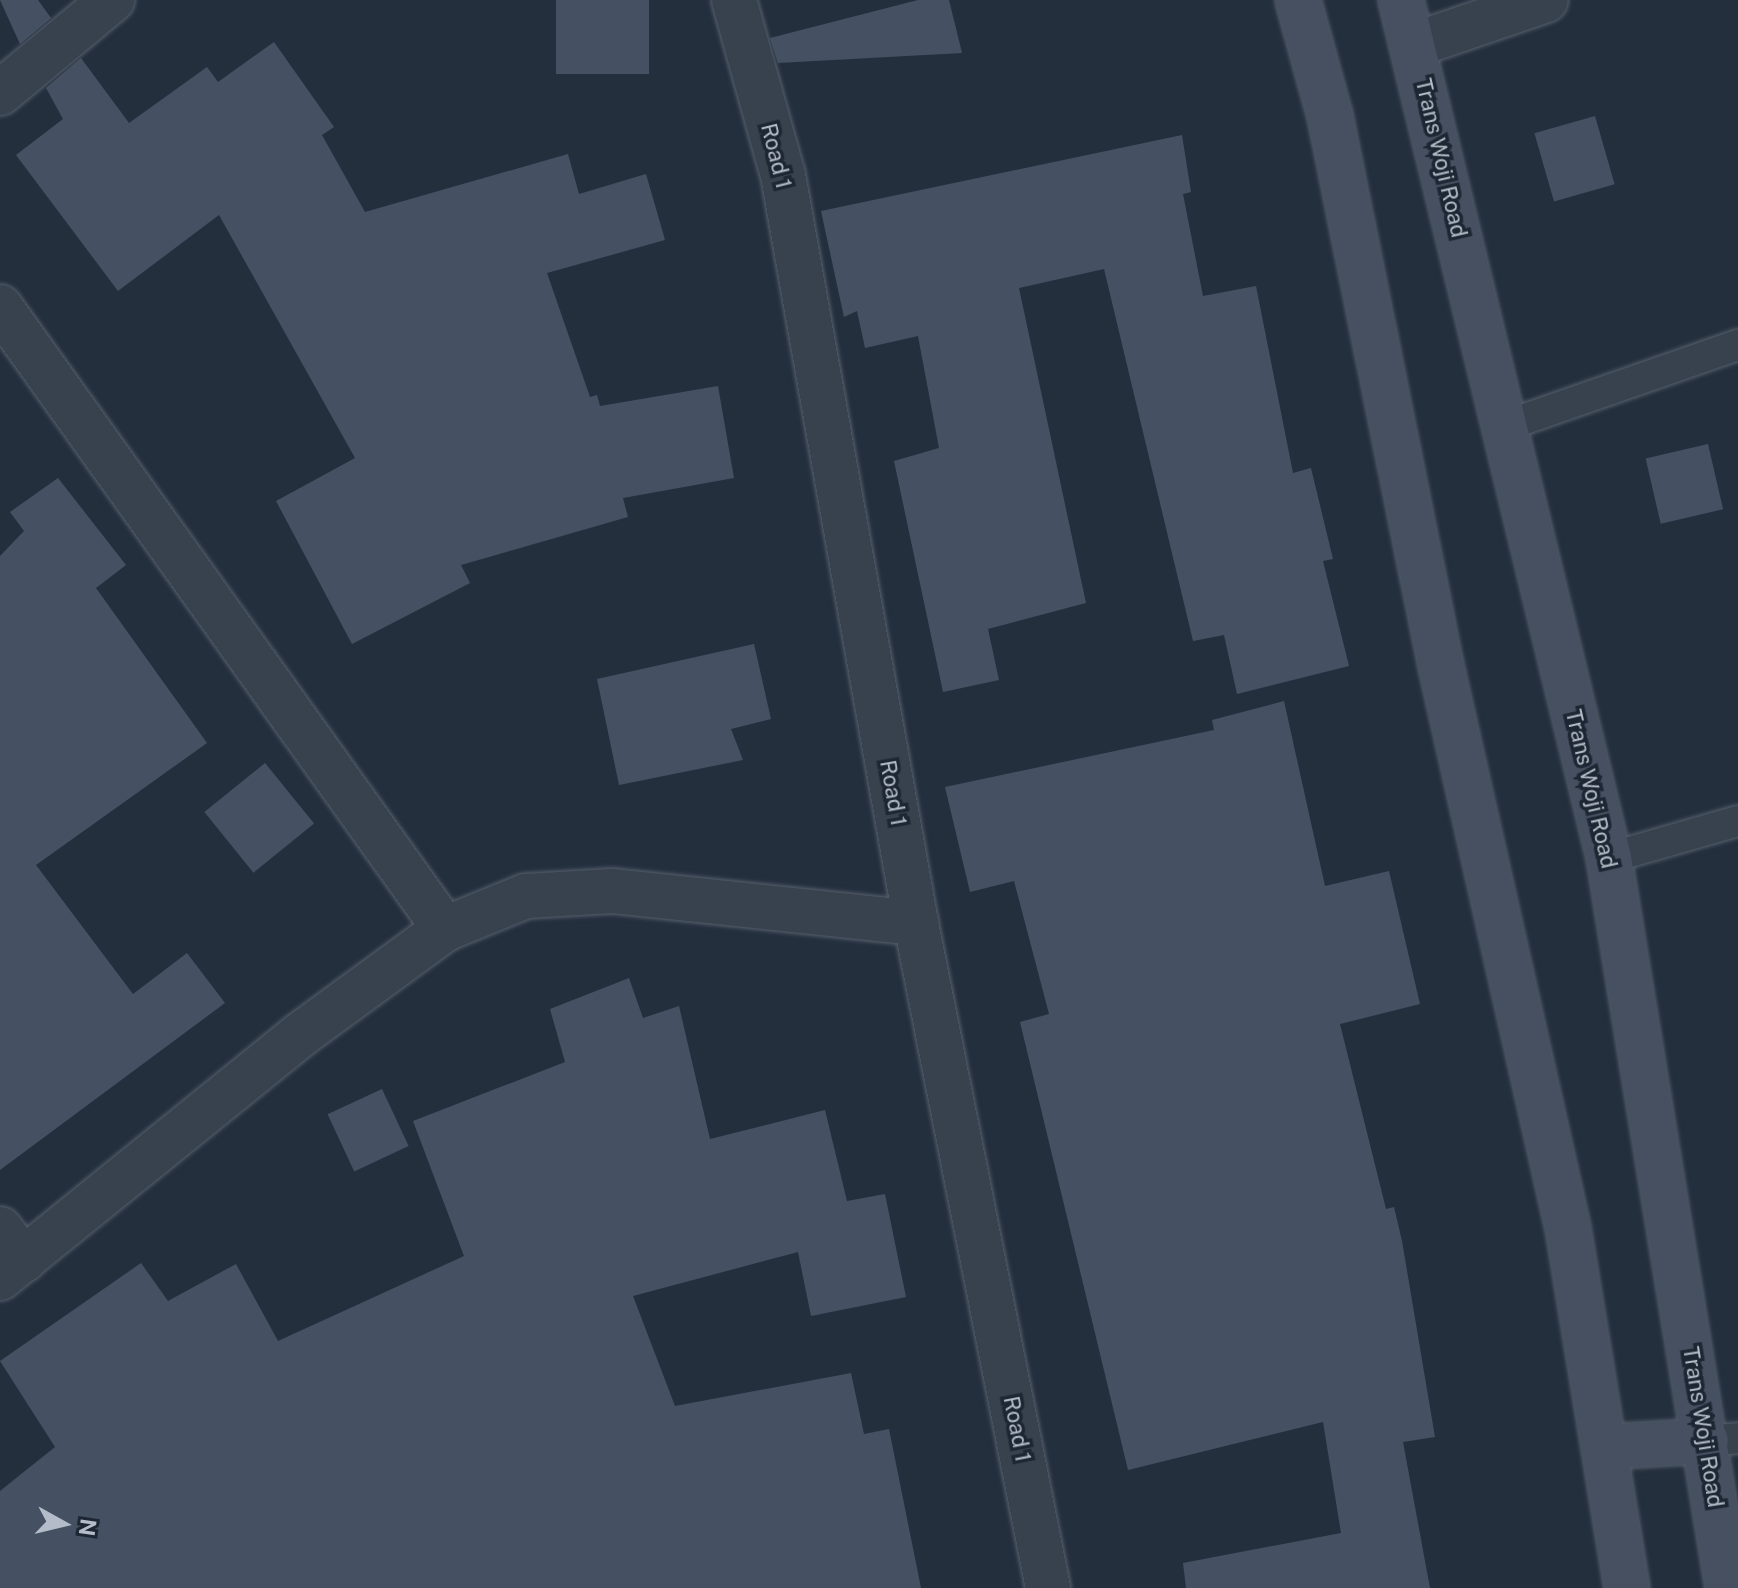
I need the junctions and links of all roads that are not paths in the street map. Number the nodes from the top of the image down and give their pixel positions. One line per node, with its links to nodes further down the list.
1 (112, 0): 7 (street)
2 (734, 0): 13 (street, Road 1)
3 (1298, 0): 17 (main road)
4 (1401, 0): 6 (main road, Trans Woji Road)
5 (1546, 0): 6 (street)
6 (1414, 45): 10 (main road, Trans Woji Road)
7 (0, 93)
8 (0, 307): 14 (street)
9 (1738, 345): 10 (lane)
10 (1505, 426): 12 (main road, Trans Woji Road)
11 (1738, 821): 12 (lane)
12 (1609, 858): 16 (main road, Trans Woji Road)
13 (916, 923): 14 (street); 18 (street, Road 1)
14 (445, 929): 15 (street)
15 (8, 1256)
16 (1722, 1440): 17 (main road); 20 (main road, Trans Woji Road)
17 (1604, 1447): 19 (main road)
18 (1048, 1588)
19 (1627, 1588)
20 (1728, 1588)

